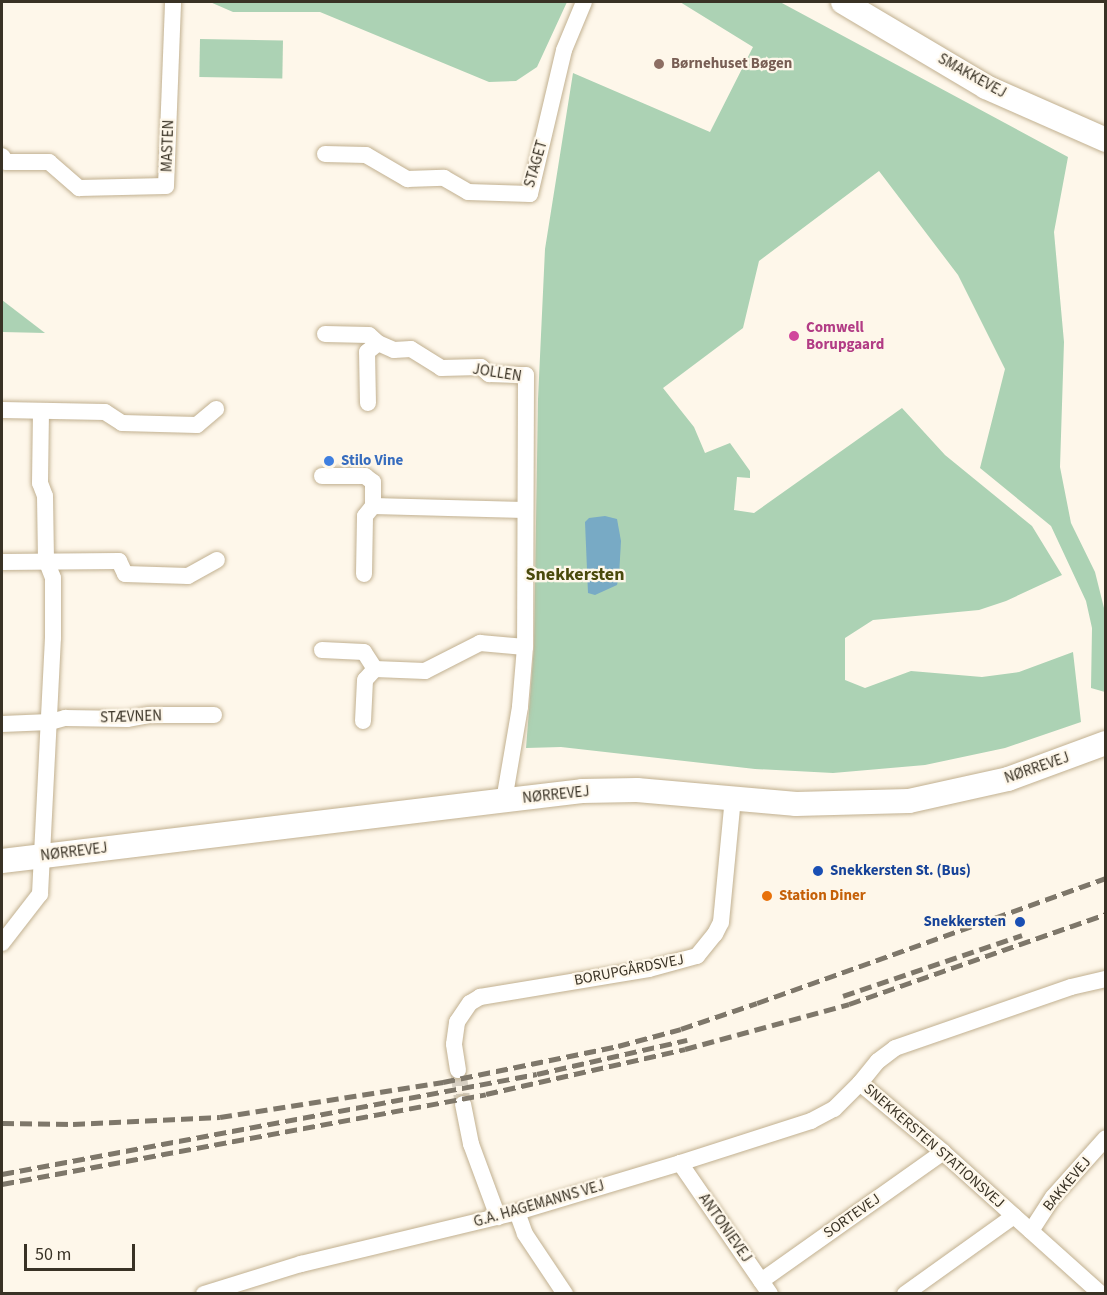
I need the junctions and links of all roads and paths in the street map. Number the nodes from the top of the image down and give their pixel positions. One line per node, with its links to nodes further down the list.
1 (173, 2): 6 (street, MASTEN)
2 (584, 2): 5 (street, STAGET)
3 (843, 2): 4 (main road, SMAKKEVEJ)
4 (1106, 140)
5 (325, 154)
6 (2, 156)
7 (325, 334): 8 (street, JOLLEN)
8 (378, 343): 9 (street); 15 (street, JOLLEN)
9 (368, 403)
10 (216, 409): 12 (street)
11 (2, 410): 12 (street)
12 (40, 411): 16 (street)
13 (322, 476): 14 (street)
14 (373, 506): 15 (street); 19 (street)
15 (524, 510): 20 (street, JOLLEN)
16 (46, 560): 17 (street); 18 (street); 25 (street)
17 (217, 560)
18 (2, 562)
19 (364, 574)
20 (525, 647): 22 (street); 29 (street, JOLLEN)
21 (322, 650): 22 (street)
22 (375, 669): 24 (street)
23 (214, 715): 25 (street, STÆVNEN)
24 (363, 721)
25 (50, 722): 26 (street, STÆVNEN); 30 (street)
26 (2, 724)
27 (1106, 743): 28 (main road, NØRREVEJ)
28 (733, 798): 29 (main road, NØRREVEJ); 34 (street, BORUPGÅRDSVEJ)
29 (504, 801): 30 (main road, NØRREVEJ)
30 (43, 856): 31 (main road, NØRREVEJ); 32 (street)
31 (2, 861)
32 (2, 943)
33 (1106, 979): 35 (street, SNEKKERSTEN STATIONSVEJ)
34 (458, 1070)
35 (860, 1083): 38 (street, SNEKKERSTEN STATIONSVEJ); 39 (street, G.A. HAGEMANNS VEJ)
36 (463, 1104): 42 (street)
37 (1106, 1138): 43 (street, BAKKEVEJ)
38 (943, 1152): 41 (street, SNEKKERSTEN STATIONSVEJ); 44 (street, SORTEVEJ)
39 (680, 1163): 40 (street, G.A. HAGEMANNS VEJ); 44 (street, ANTONIEVEJ)
40 (517, 1212): 42 (street, G.A. HAGEMANNS VEJ); 46 (street)
41 (1014, 1216): 43 (street, SNEKKERSTEN STATIONSVEJ); 47 (street)
42 (498, 1217): 45 (street, G.A. HAGEMANNS VEJ)
43 (1030, 1231): 48 (street, SNEKKERSTEN STATIONSVEJ)
44 (766, 1287)
45 (204, 1293)
46 (565, 1293)
47 (905, 1293)
48 (1101, 1293)

